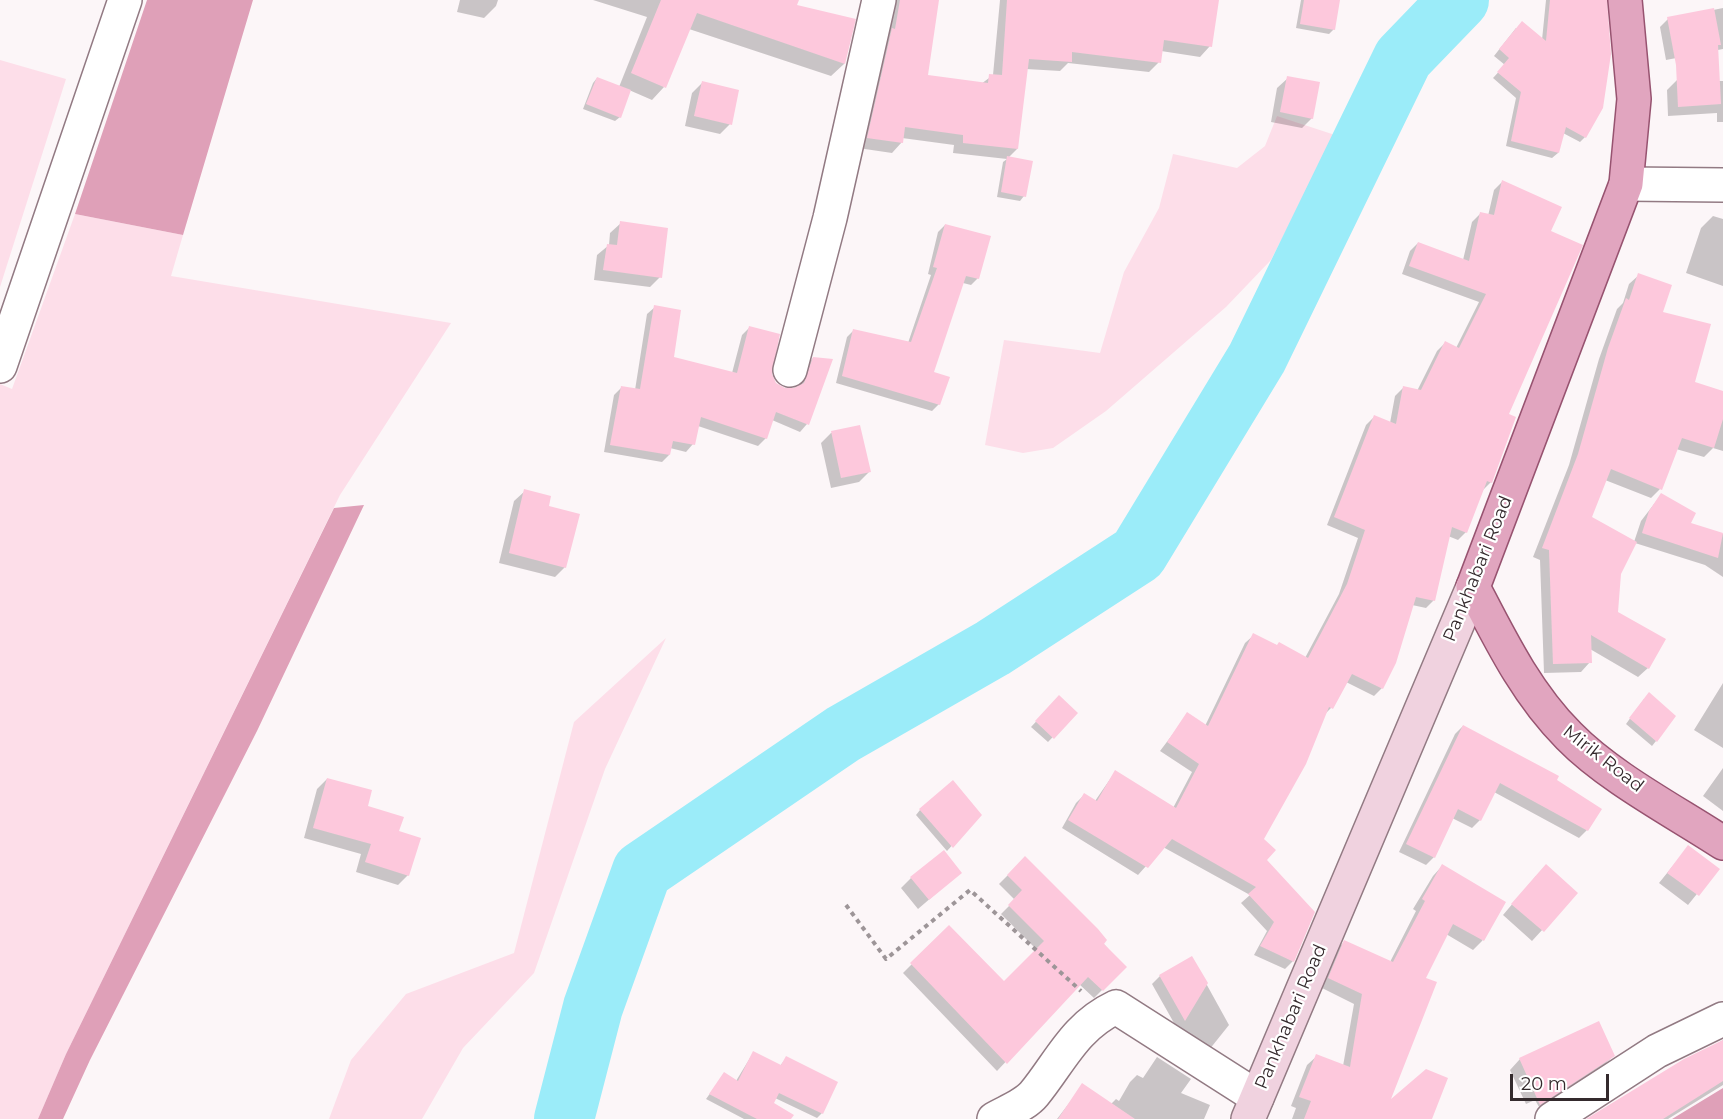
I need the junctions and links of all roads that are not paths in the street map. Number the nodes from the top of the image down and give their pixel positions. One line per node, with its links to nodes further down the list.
1 (125, 0): 6 (street)
2 (879, 0): 7 (street)
3 (1625, 0): 4 (main road, Pankhabari Road)
4 (1626, 184): 5 (street); 8 (main road, Pankhabari Road)
5 (1723, 185)
6 (0, 366)
7 (790, 370)
8 (1473, 587): 9 (main road, Mirik Road); 11 (main road, Pankhabari Road)
9 (1723, 843)
10 (1723, 1019): 13 (street)
11 (1252, 1108): 12 (street)
12 (994, 1119)
13 (1552, 1119)

